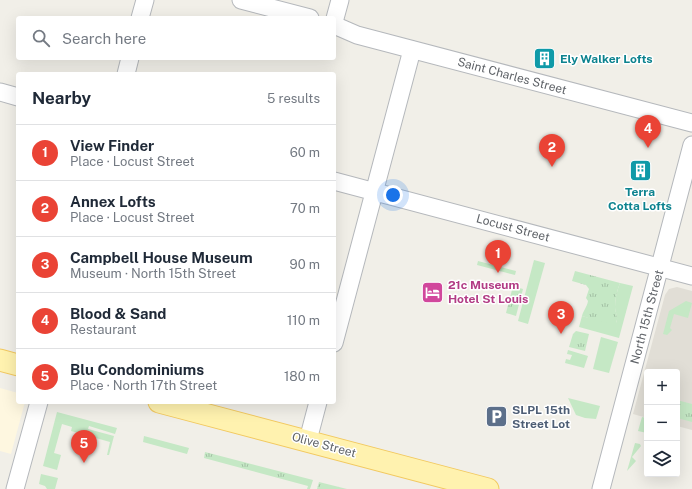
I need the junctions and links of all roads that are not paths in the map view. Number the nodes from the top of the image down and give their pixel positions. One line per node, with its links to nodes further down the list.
1 (145, 0): 4 (street)
2 (241, 0): 5 (street)
3 (340, 0): 6 (street)
4 (141, 16)
5 (302, 16)
6 (336, 16)
7 (336, 25): 8 (street, Saint Charles Street)
8 (412, 50): 13 (street, Saint Charles Street); 16 (street)
9 (130, 60): 10 (street)
10 (126, 72)
11 (0, 92): 12 (street)
12 (16, 96)
13 (692, 123)
14 (692, 145): 17 (street, North 15th Street)
15 (336, 182): 16 (street, Locust Street)
16 (374, 191): 17 (street, Locust Street); 19 (street)
17 (660, 267): 18 (street, Locust Street); 28 (street, North 15th Street)
18 (692, 276)
19 (336, 335)
20 (0, 360): 21 (main road)
21 (16, 364)
22 (37, 404): 26 (street)
23 (167, 404): 25 (main road, Olive Street)
24 (317, 404): 25 (street)
25 (308, 440): 27 (main road, Olive Street)
26 (15, 489)
27 (488, 489)
28 (601, 489)

